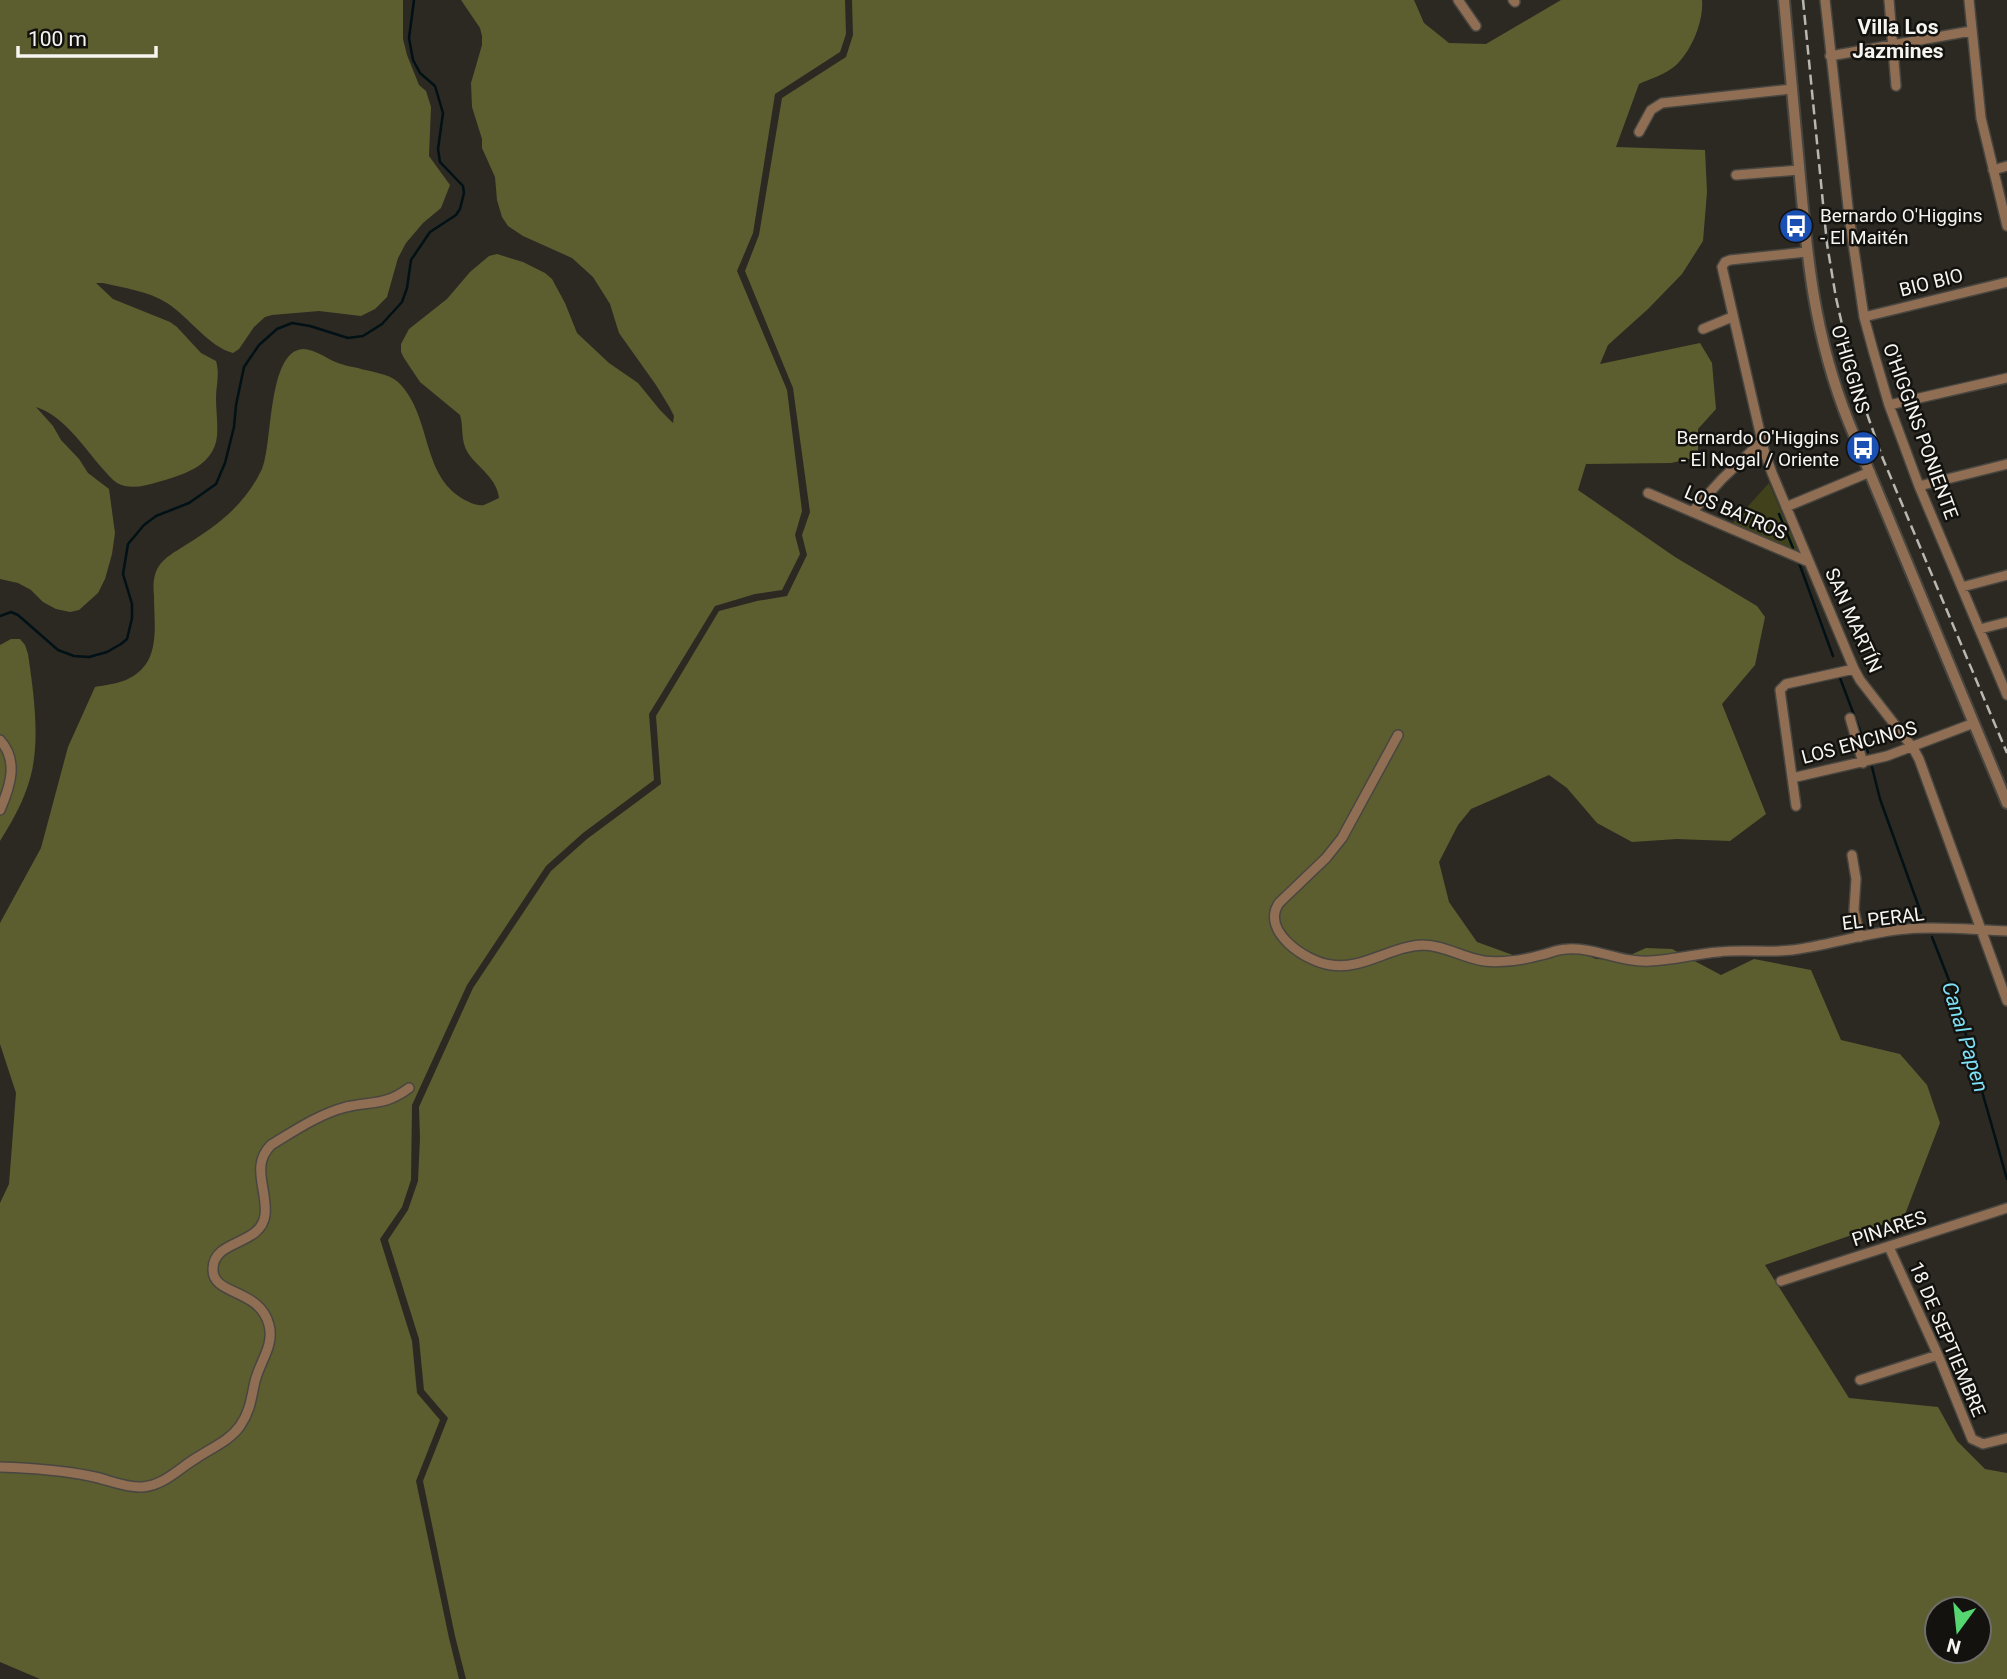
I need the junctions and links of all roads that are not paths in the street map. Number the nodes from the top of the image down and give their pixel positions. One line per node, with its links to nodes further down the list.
1 (1458, 0): 6 (street)
2 (1784, 0): 11 (street, O'HIGGINS)
3 (1825, 0): 9 (street, O'HIGGINS PONIENTE)
4 (1889, 0): 8 (street)
5 (1969, 0): 7 (street)
6 (1476, 26)
7 (1972, 31): 8 (street); 15 (street)
8 (1892, 45): 9 (street); 10 (street)
9 (1830, 56): 21 (street, O'HIGGINS PONIENTE)
10 (1896, 86)
11 (1792, 89): 12 (street); 14 (street, O'HIGGINS)
12 (1639, 132)
13 (2007, 166): 15 (street)
14 (1799, 170): 16 (street); 18 (street, O'HIGGINS)
15 (1993, 170): 17 (street)
16 (1736, 175)
17 (2007, 226)
18 (1806, 252): 20 (street, SAN MARTÍN); 27 (street, O'HIGGINS)
19 (2007, 282): 21 (street, BIO BIO)
20 (1732, 317): 22 (street); 25 (street, SAN MARTÍN)
21 (1864, 317): 24 (street, O'HIGGINS PONIENTE)
22 (1703, 330)
23 (2007, 377): 24 (street)
24 (1889, 405): 28 (street, O'HIGGINS PONIENTE)
25 (1762, 441): 30 (street, SAN MARTÍN); 31 (street)
26 (2007, 464): 28 (street)
27 (1870, 472): 30 (street); 40 (street, O'HIGGINS)
28 (1919, 485): 34 (street, O'HIGGINS PONIENTE)
29 (1648, 493): 31 (street, LOS BATROS)
30 (1786, 507): 32 (street, SAN MARTÍN)
31 (1692, 512): 32 (street, LOS BATROS)
32 (1809, 562): 37 (street, SAN MARTÍN)
33 (2007, 575): 34 (street)
34 (1962, 587): 36 (street, O'HIGGINS PONIENTE)
35 (2007, 622): 36 (street)
36 (1979, 629): 38 (street, O'HIGGINS PONIENTE)
37 (1854, 669): 43 (street, SAN MARTÍN); 45 (street)
38 (2007, 695)
39 (1850, 718): 44 (street)
40 (1974, 723): 43 (street, LOS ENCINOS); 46 (street, O'HIGGINS)
41 (1398, 735): 52 (street, EL PERAL)
42 (0, 740): 48 (street)
43 (1913, 748): 44 (street, LOS ENCINOS); 50 (street, SAN MARTÍN)
44 (1863, 763): 45 (street, LOS ENCINOS)
45 (1792, 778): 47 (street)
46 (2007, 803)
47 (1796, 806)
48 (0, 810)
49 (1852, 855): 52 (street)
50 (1982, 930): 51 (street, EL PERAL); 52 (street, EL PERAL); 53 (street, SAN MARTÍN)
51 (2007, 931)
52 (1860, 937)
53 (2007, 1001)
54 (409, 1088): 61 (street)
55 (2007, 1208): 56 (street, PINARES)
56 (1889, 1247): 57 (street, PINARES); 58 (street, 18 DE SEPTIEMBRE)
57 (1781, 1281)
58 (1938, 1355): 59 (street); 60 (street, 18 DE SEPTIEMBRE)
59 (1860, 1381)
60 (2007, 1437)
61 (0, 1466)

